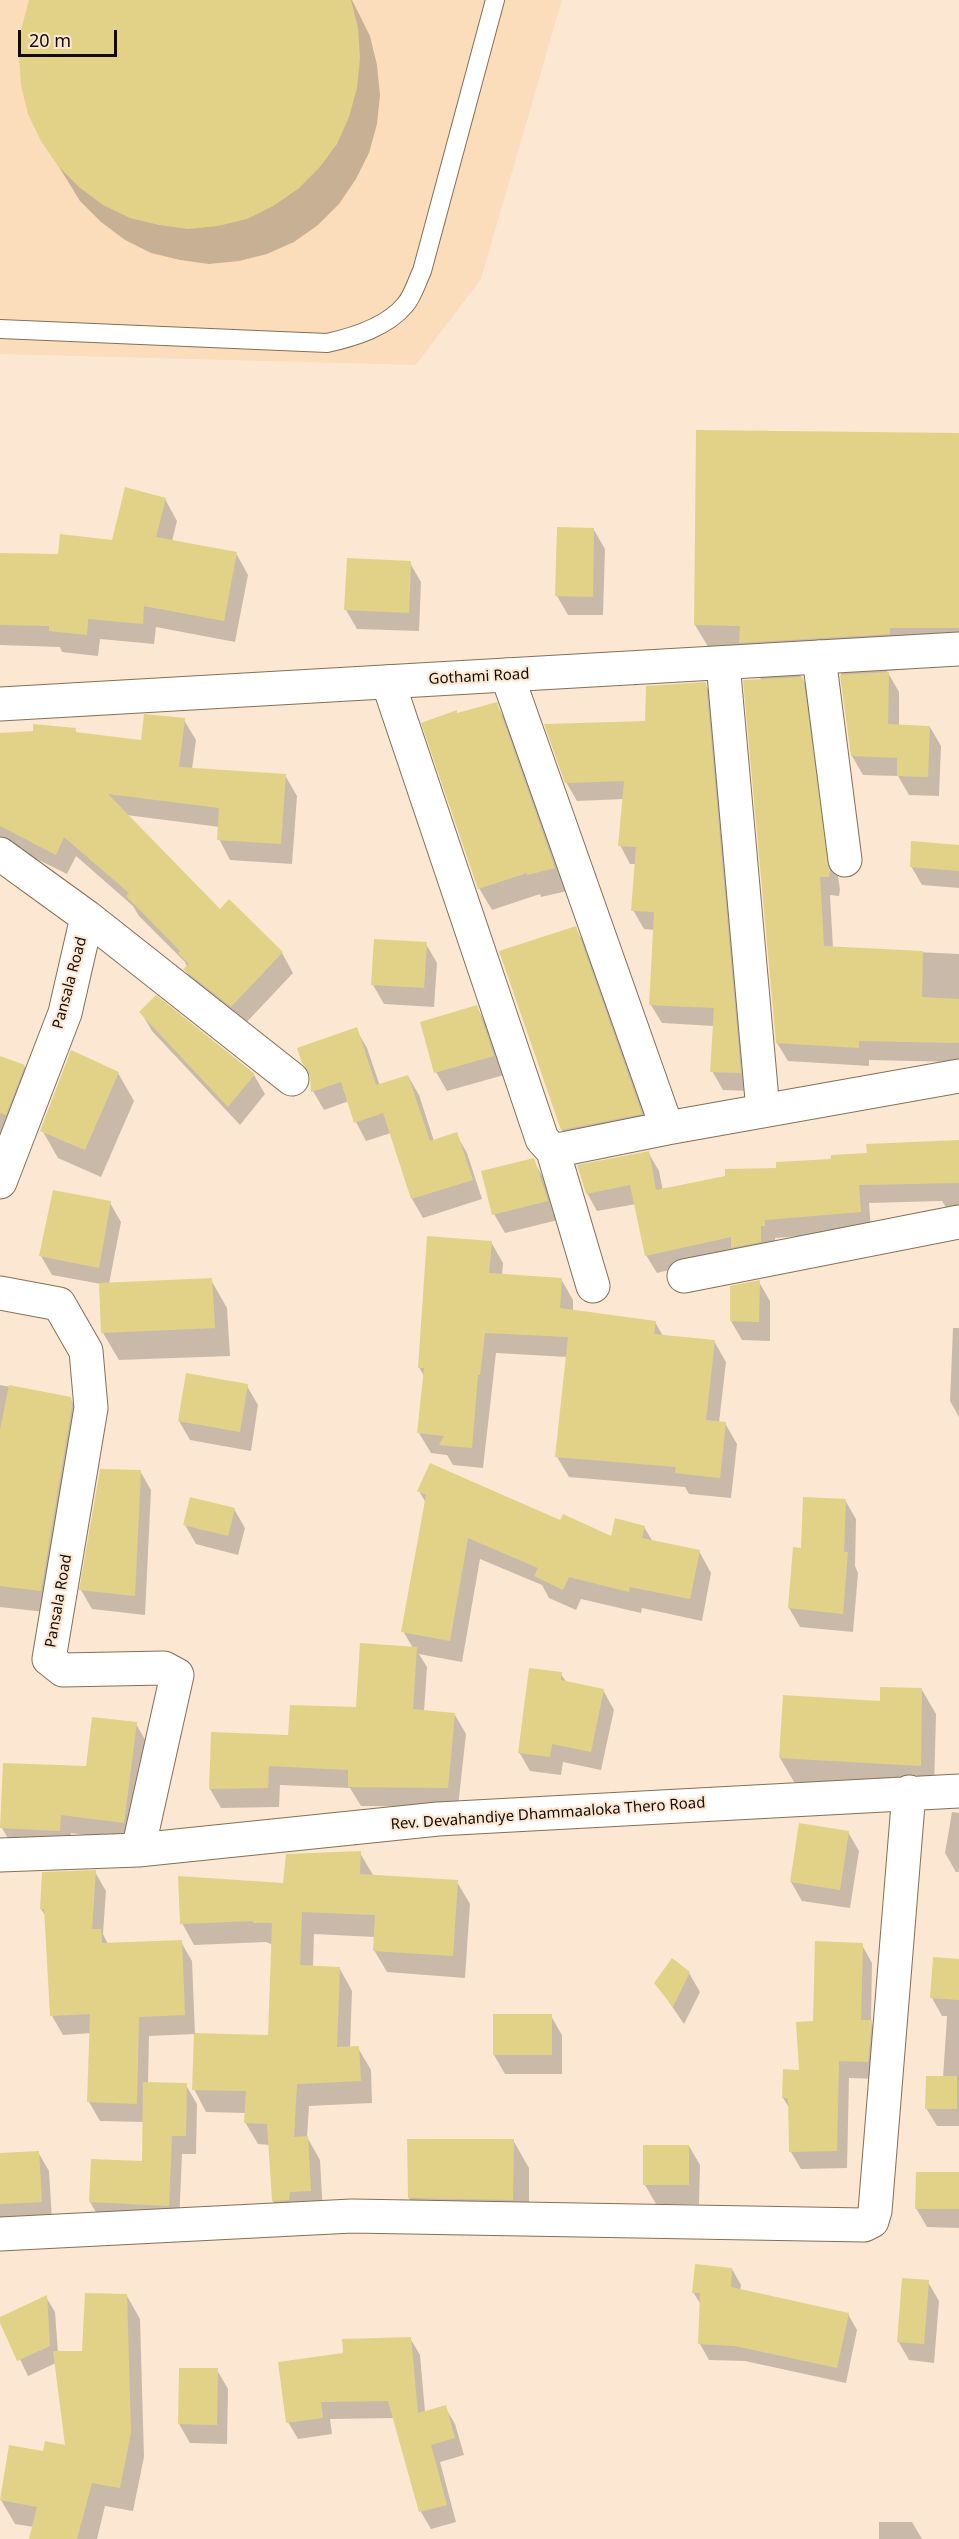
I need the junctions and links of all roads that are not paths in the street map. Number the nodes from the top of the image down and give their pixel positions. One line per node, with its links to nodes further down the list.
1 (495, 0): 2 (lane)
2 (0, 329)
3 (959, 649): 4 (street, Gothami Road)
4 (819, 657): 5 (street, Gothami Road); 10 (street)
5 (723, 663): 6 (street, Gothami Road); 14 (street)
6 (507, 675): 7 (street, Gothami Road); 15 (street)
7 (388, 682): 8 (street, Gothami Road); 16 (street)
8 (0, 704)
9 (0, 854): 11 (street, Pansala Road)
10 (845, 860)
11 (87, 917): 13 (street); 17 (street, Pansala Road)
12 (959, 1076): 14 (street)
13 (292, 1078)
14 (762, 1111): 15 (street)
15 (666, 1128): 16 (street)
16 (553, 1151): 20 (street)
17 (0, 1182)
18 (959, 1222): 19 (street)
19 (684, 1276)
20 (593, 1286)
21 (0, 1293): 24 (street, Pansala Road)
22 (959, 1791): 23 (street, Rev. Devahandiye Dhammaaloka Thero Road)
23 (909, 1792): 24 (street, Rev. Devahandiye Dhammaaloka Thero Road); 26 (street)
24 (138, 1850): 25 (street)
25 (0, 1855)
26 (0, 2234)

